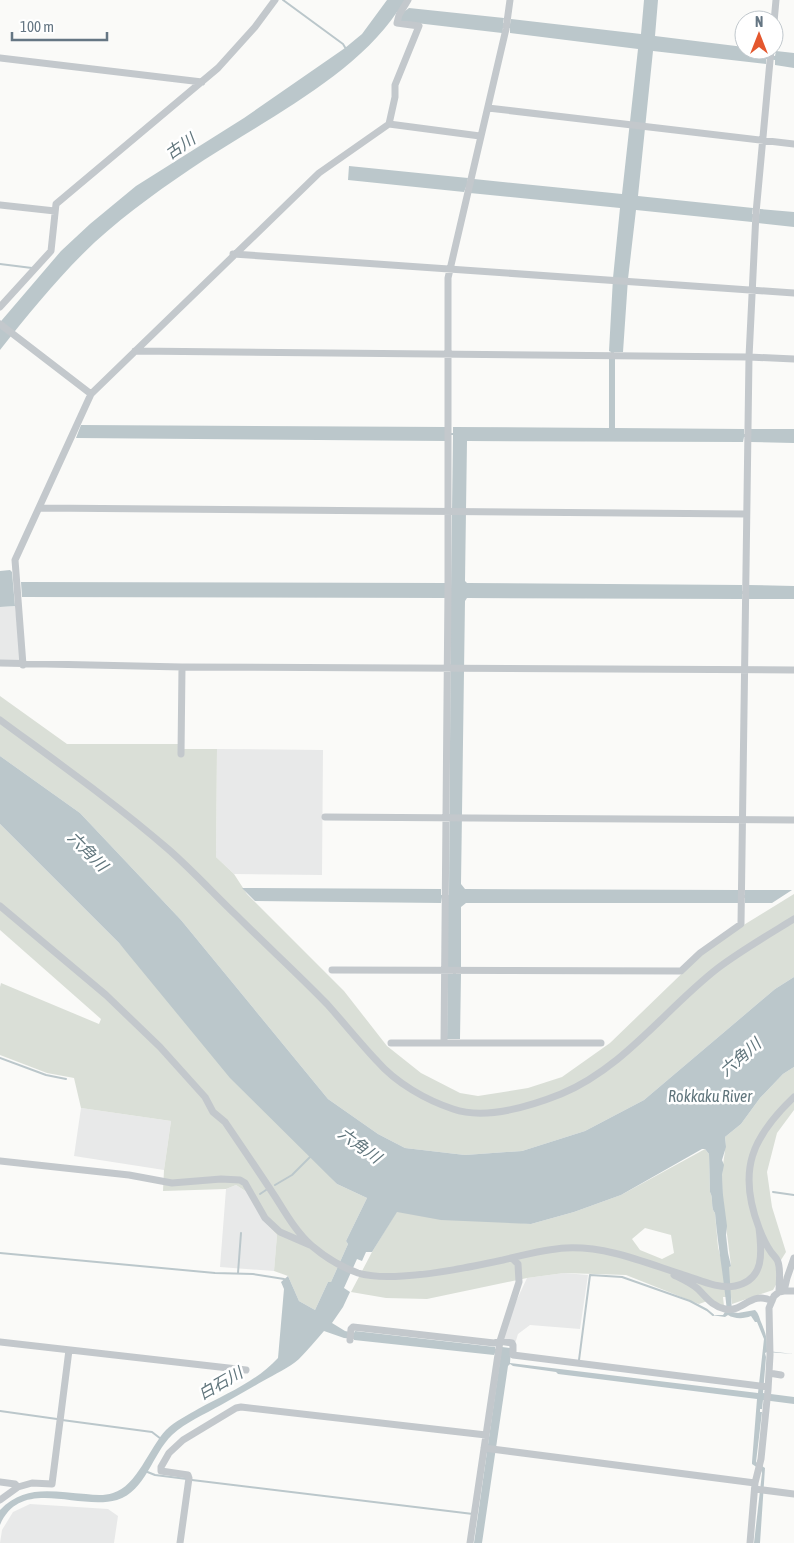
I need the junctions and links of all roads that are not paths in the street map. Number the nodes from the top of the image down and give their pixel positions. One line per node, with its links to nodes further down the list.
1 (275, 0): 6 (street)
2 (408, 0): 8 (street)
3 (510, 0): 7 (street)
4 (0, 58): 6 (street)
5 (771, 60): 10 (street)
6 (202, 82): 13 (street)
7 (488, 108): 9 (street); 10 (street)
8 (389, 124): 9 (street); 14 (street)
9 (480, 136): 15 (street)
10 (763, 141): 11 (street); 16 (street)
11 (794, 144)
12 (0, 204): 13 (street)
13 (55, 211): 18 (street)
14 (234, 254): 15 (street); 20 (street)
15 (450, 269): 16 (street); 21 (street)
16 (751, 290): 17 (street); 22 (street)
17 (794, 293)
18 (0, 307)
19 (0, 324): 24 (street)
20 (135, 351): 21 (street); 24 (street)
21 (449, 354): 22 (street); 26 (street)
22 (748, 357): 23 (street); 27 (street)
23 (794, 359)
24 (91, 394): 25 (street)
25 (40, 508): 26 (street); 29 (street)
26 (455, 511): 27 (street); 31 (street)
27 (746, 514): 32 (street)
28 (0, 663): 29 (street)
29 (23, 665): 30 (street)
30 (182, 667): 31 (street); 35 (street)
31 (447, 668): 32 (street); 37 (street)
32 (744, 669): 33 (street); 38 (street)
33 (794, 670)
34 (0, 720): 41 (street)
35 (181, 754)
36 (325, 817): 37 (street)
37 (445, 818): 38 (street); 43 (street)
38 (742, 820): 39 (street); 43 (street)
39 (794, 820)
40 (0, 906): 50 (street)
41 (794, 919)
42 (332, 970): 43 (street)
43 (444, 971): 45 (street)
44 (391, 1042): 45 (street)
45 (444, 1042): 46 (street)
46 (601, 1043)
47 (794, 1097): 49 (street)
48 (0, 1161): 50 (street)
49 (759, 1228): 53 (street); 55 (street)
50 (311, 1245): 51 (street)
51 (512, 1258): 53 (street); 59 (street)
52 (794, 1258): 55 (street)
53 (663, 1269): 56 (street)
54 (794, 1291): 55 (street)
55 (782, 1292): 56 (street)
56 (772, 1300): 62 (street)
57 (350, 1340): 59 (street)
58 (0, 1342): 60 (street)
59 (498, 1348): 64 (street); 65 (street)
60 (69, 1350): 61 (street); 68 (street)
61 (246, 1370)
62 (769, 1374): 63 (street); 64 (street)
63 (781, 1375)
64 (768, 1389): 69 (street)
65 (486, 1435): 66 (street); 72 (street)
66 (485, 1448): 69 (street); 73 (street)
67 (0, 1482): 68 (street)
68 (18, 1487): 71 (street)
69 (759, 1488): 70 (street); 74 (street)
70 (794, 1494)
71 (0, 1500)
72 (180, 1543)
73 (470, 1543)
74 (750, 1543)

